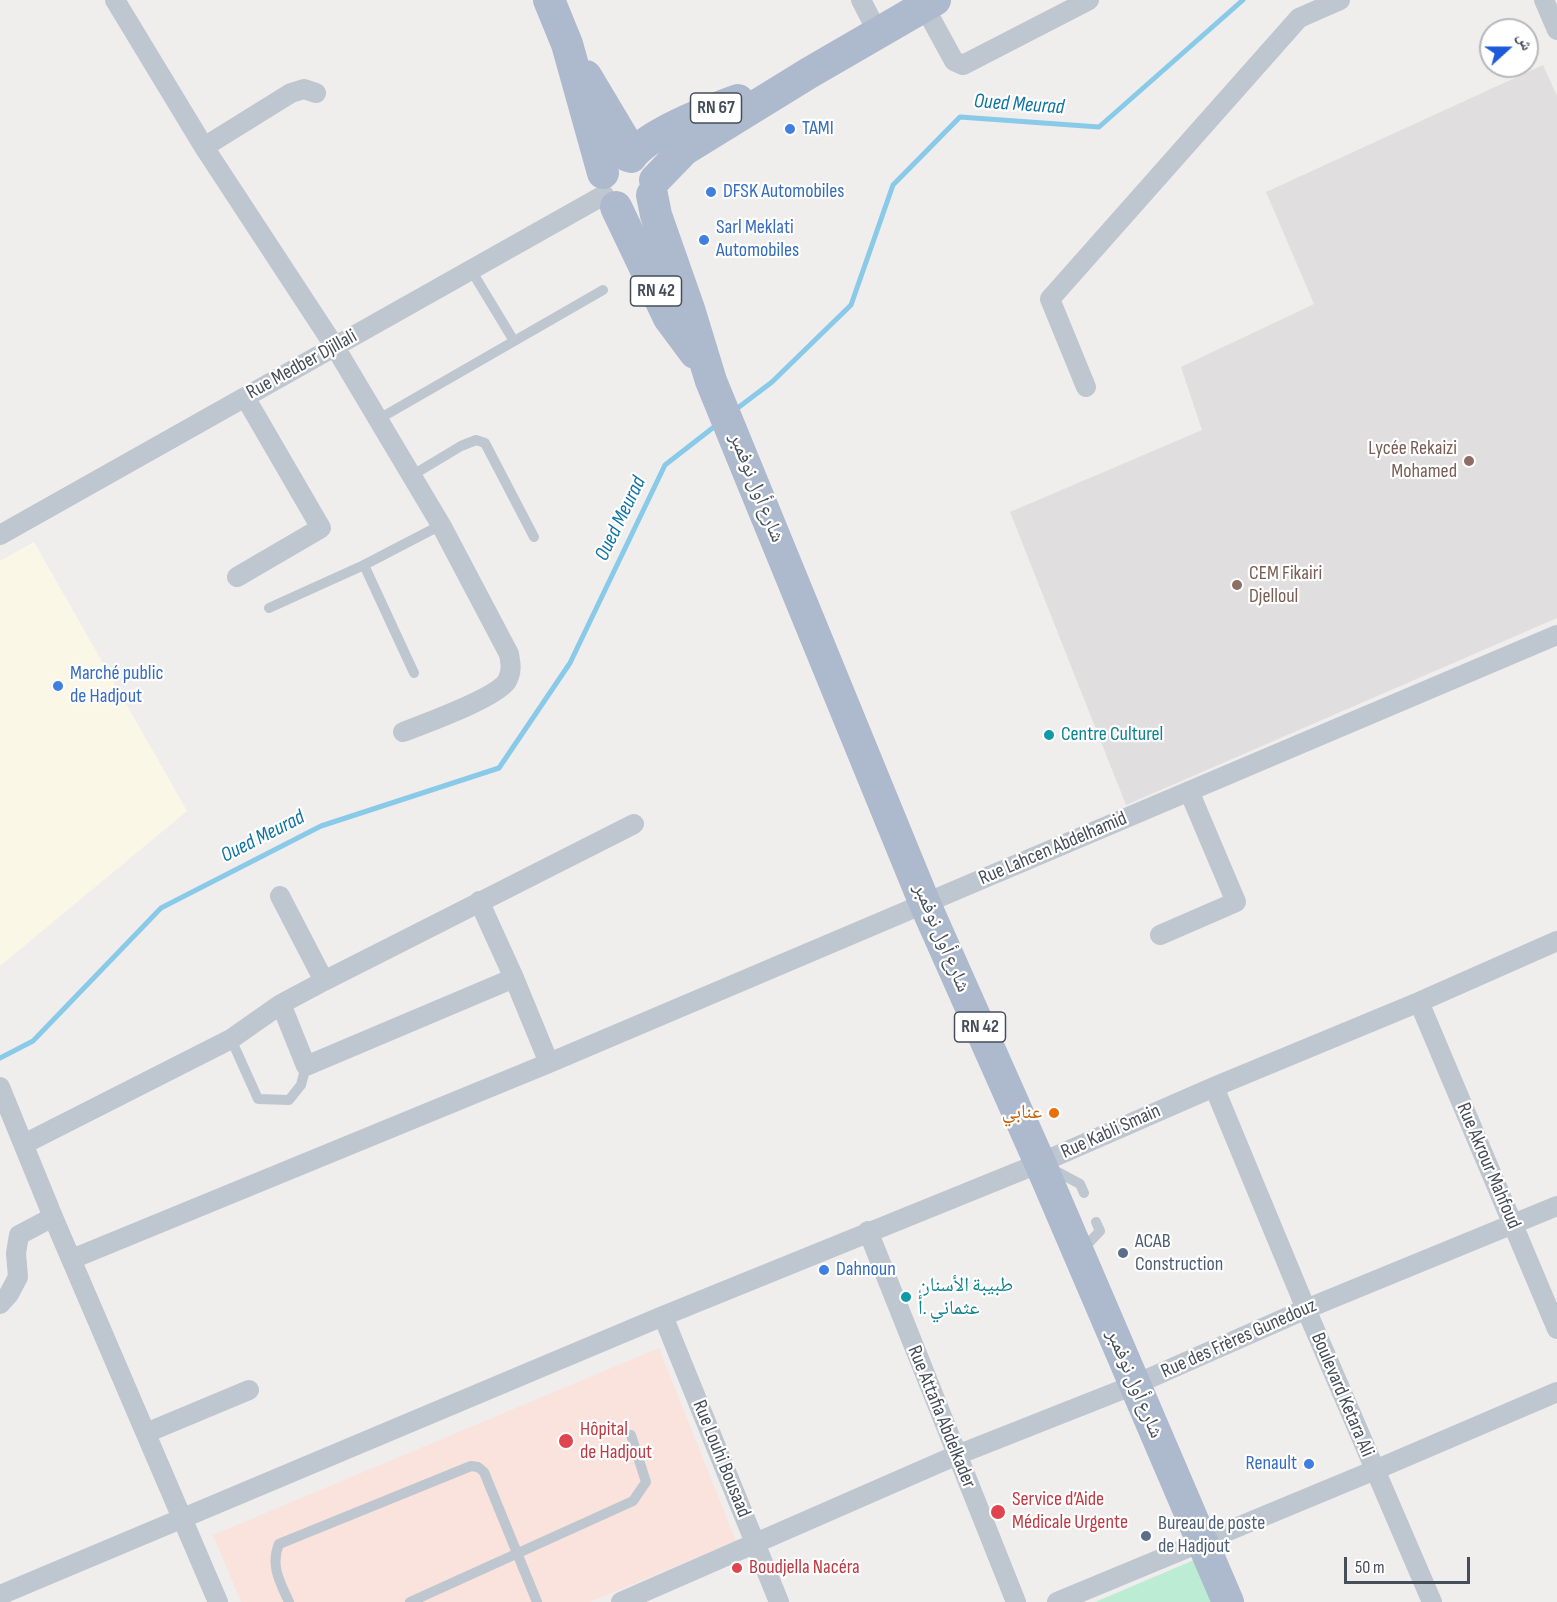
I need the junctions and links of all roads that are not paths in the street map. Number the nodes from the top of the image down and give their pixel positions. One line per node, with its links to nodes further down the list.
1 (115, 0): 12 (street)
2 (549, 0): 13 (main road)
3 (861, 0): 9 (street)
4 (1089, 0): 7 (street)
5 (1340, 0): 20 (street)
6 (1544, 0): 8 (street)
7 (929, 3): 9 (main road)
8 (1557, 30)
9 (878, 33): 10 (main road)
10 (809, 73): 13 (main road, RN 67); 14 (main road, RN 67)
11 (316, 93): 12 (street)
12 (204, 147): 18 (street)
13 (617, 178): 14 (main road); 14 (main road); 15 (street, Rue Medber Djillali); 19 (main road, RN 42)
14 (653, 188): 19 (main road, RN 42)
15 (471, 270): 17 (lane); 18 (street, Rue Medber Djillali)
16 (603, 290): 17 (lane)
17 (514, 341): 22 (lane)
18 (335, 347): 21 (street, Rue Medber Djillali); 22 (street)
19 (709, 375): 37 (main road, شارع أول نوفمبر / RN 42)
20 (1086, 387)
21 (245, 397): 25 (street, Rue Medber Djillali); 28 (street)
22 (377, 420): 23 (street)
23 (411, 476): 24 (street); 26 (lane)
24 (441, 525): 27 (lane); 32 (street)
25 (0, 535)
26 (534, 537)
27 (364, 565): 29 (lane); 31 (lane)
28 (237, 577)
29 (269, 608)
30 (1557, 635): 33 (street, Rue Lahcen Abdelhamid)
31 (414, 674)
32 (403, 732)
33 (1189, 791): 37 (street, Rue Lahcen Abdelhamid); 38 (street)
34 (634, 824): 36 (street)
35 (280, 896): 41 (street)
36 (479, 901): 40 (street); 41 (street)
37 (925, 904): 45 (street, Rue Lahcen Abdelhamid); 50 (main road, شارع أول نوفمبر / RN 42)
38 (1160, 935)
39 (1557, 941): 42 (street, Rue Kabli Smain)
40 (514, 978): 45 (street); 46 (street)
41 (324, 981): 43 (street)
42 (1419, 1002): 48 (street, Rue Kabli Smain); 55 (street, Rue Akrour Mahfoud)
43 (281, 1004): 44 (street); 46 (street)
44 (231, 1040): 46 (lane); 49 (street)
45 (549, 1063): 58 (street, Rue Lahcen Abdelhamid)
46 (306, 1066)
47 (0, 1087): 49 (street)
48 (1214, 1087): 50 (street, Rue Kabli Smain); 60 (street, Boulevard Ketara Ali)
49 (22, 1140): 53 (street)
50 (1040, 1163): 51 (lane); 56 (street, Rue Kabli Smain); 57 (main road, شارع أول نوفمبر / RN 42)
51 (1084, 1193)
52 (1557, 1206): 55 (street, Rue des Frères Gunedouz)
53 (53, 1217): 58 (street); 59 (street)
54 (1096, 1222): 57 (lane)
55 (1513, 1225): 60 (street, Rue des Frères Gunedouz); 62 (street, Rue Akrour Mahfoud)
56 (868, 1231): 61 (street, Rue Kabli Smain); 68 (street, Rue Attafia Abdelkader)
57 (1078, 1255): 63 (main road, شارع أول نوفمبر / RN 42)
58 (72, 1259): 66 (street)
59 (0, 1304)
60 (1306, 1309): 63 (street, Rue des Frères Gunedouz); 69 (street, Boulevard Ketara Ali)
61 (663, 1316): 70 (street, Rue Kabli Smain); 72 (street, Rue Louhi Bousaad)
62 (1557, 1329)
63 (1134, 1385): 68 (street, Rue des Frères Gunedouz); 71 (main road, شارع أول نوفمبر / RN 42)
64 (249, 1390): 66 (street)
65 (1557, 1392): 69 (street)
66 (146, 1433): 70 (street)
67 (631, 1435): 73 (lane)
68 (957, 1455): 72 (street, Rue des Frères Gunedouz); 81 (street, Rue Attafia Abdelkader)
69 (1375, 1470): 71 (street); 84 (street, Boulevard Ketara Ali)
70 (182, 1518): 74 (street, Rue Kabli Smain); 75 (street)
71 (1202, 1542): 82 (street); 83 (main road, شارع أول نوفمبر / RN 42)
72 (755, 1544): 79 (street, Rue des Frères Gunedouz); 80 (street, Rue Louhi Bousaad)
73 (517, 1554): 76 (lane); 77 (lane); 78 (lane)
74 (0, 1595)
75 (218, 1602)
76 (289, 1602)
77 (410, 1602)
78 (537, 1602)
79 (621, 1602)
80 (779, 1602)
81 (1016, 1602)
82 (1057, 1602)
83 (1227, 1602)
84 (1432, 1602)

